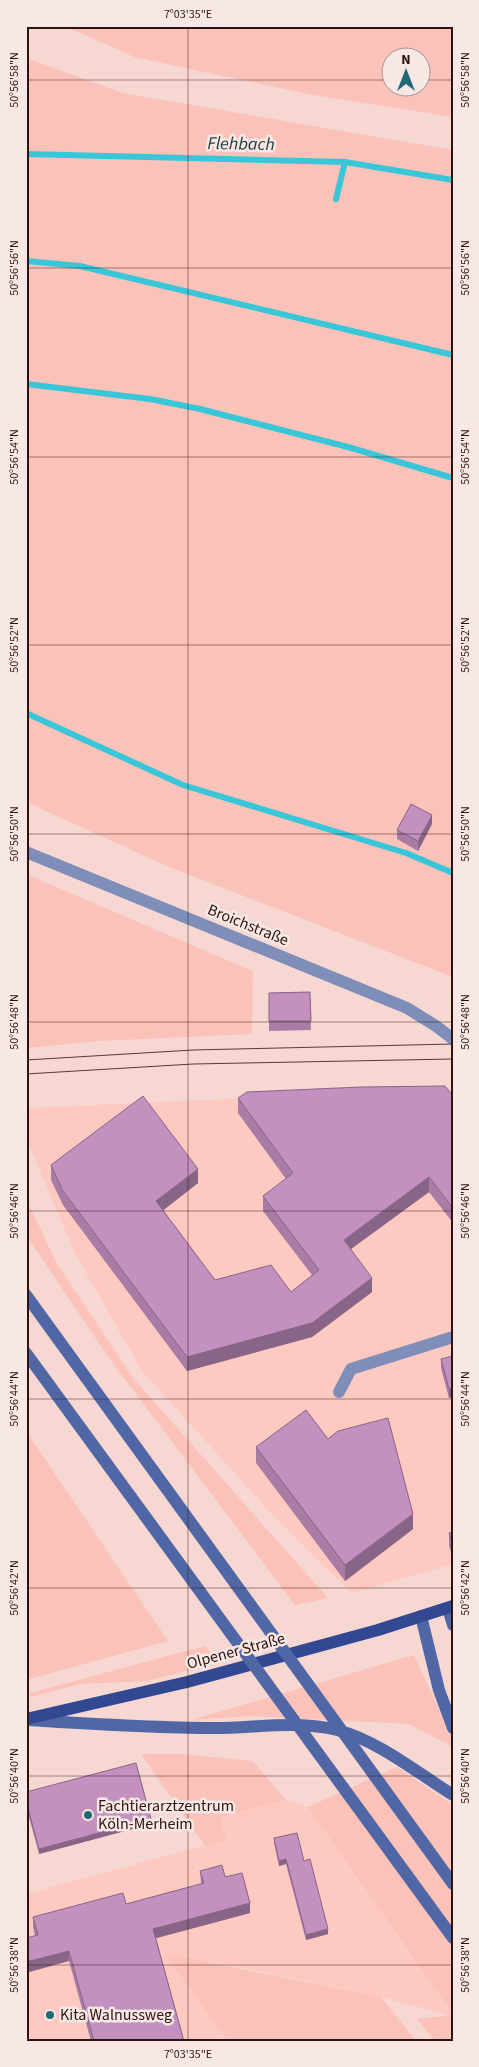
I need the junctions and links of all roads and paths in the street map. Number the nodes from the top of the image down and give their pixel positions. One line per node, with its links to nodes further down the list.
1 (26, 852): 2 (street, Broichstraße)
2 (453, 1039)
3 (26, 1295): 13 (main road, bridge)
4 (453, 1337): 6 (street)
5 (26, 1353): 14 (main road, bridge)
6 (339, 1392)
7 (451, 1607): 8 (main road, Olpener Straße); 9 (main road)
8 (421, 1616): 10 (main road, Olpener Straße); 11 (main road)
9 (453, 1626)
10 (26, 1719): 12 (main road)
11 (453, 1728)
12 (453, 1795)
13 (453, 1884)
14 (453, 1938)

